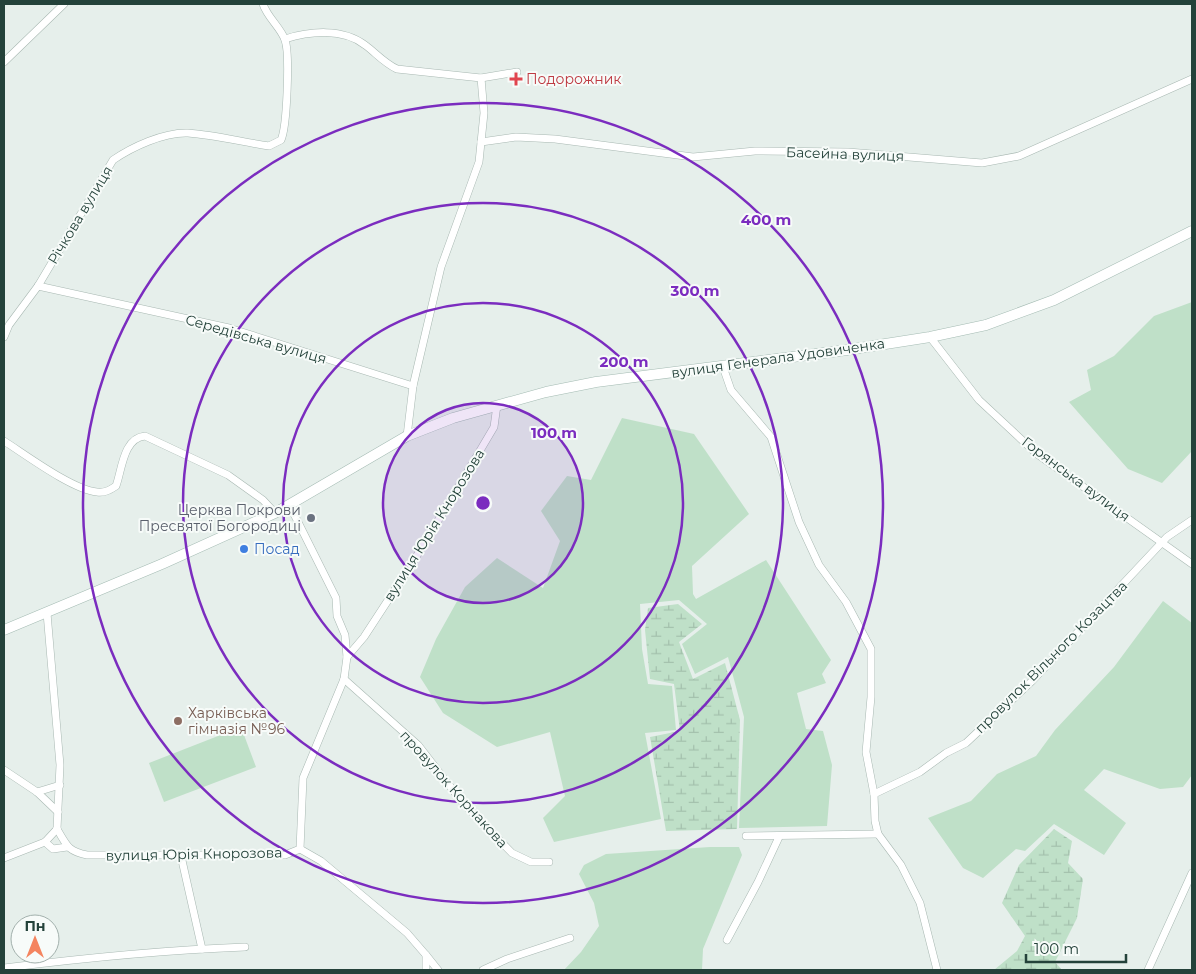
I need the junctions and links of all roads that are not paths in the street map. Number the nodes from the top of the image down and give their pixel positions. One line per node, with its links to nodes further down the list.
1 (64, 4): 4 (street)
2 (263, 4): 3 (street)
3 (285, 40): 6 (street); 10 (street, Річкова вулиця)
4 (4, 62)
5 (516, 72): 6 (street)
6 (481, 78): 8 (street)
7 (1192, 79): 8 (street, Басейна вулиця)
8 (481, 142): 14 (street)
9 (1192, 231): 12 (main road, вулиця Генерала Удовиченка)
10 (38, 286): 11 (street, Річкова вулиця); 14 (street, Середівська вулиця)
11 (4, 337)
12 (930, 337): 13 (main road, вулиця Генерала Удовиченка); 21 (street, Горянська вулиця)
13 (723, 367): 15 (main road, вулиця Генерала Удовиченка); 30 (street)
14 (413, 386): 16 (street)
15 (497, 405): 16 (main road, вулиця Генерала Удовиченка); 25 (street, вулиця Юрія Кнорозова)
16 (407, 436): 18 (main road, вулиця Генерала Удовиченка)
17 (4, 441): 19 (street)
18 (290, 506): 19 (main road, вулиця Генерала Удовиченка); 25 (street)
19 (275, 513): 23 (main road, вулиця Генерала Удовиченка)
20 (1192, 520): 21 (street, провулок Вільного Козацтва)
21 (1162, 542): 22 (street, Горянська вулиця); 30 (street, провулок Вільного Козацтва)
22 (1192, 564)
23 (47, 613): 24 (main road, вулиця Генерала Удовиченка); 28 (street)
24 (4, 630)
25 (347, 657): 26 (street, вулиця Юрія Кнорозова)
26 (344, 679): 38 (street, вулиця Юрія Кнорозова); 41 (street, провулок Корнакова)
27 (4, 770): 29 (street)
28 (60, 786): 29 (street); 31 (street)
29 (37, 792): 31 (street)
30 (874, 794): 33 (street)
31 (58, 812): 32 (street)
32 (57, 829): 36 (street); 37 (street)
33 (878, 834): 35 (street); 52 (street)
34 (746, 836): 35 (street)
35 (778, 837): 44 (street)
36 (45, 842): 37 (street, вулиця Юрія Кнорозова); 40 (street)
37 (67, 847): 39 (street, вулиця Юрія Кнорозова)
38 (300, 849): 39 (street, вулиця Юрія Кнорозова); 47 (street)
39 (181, 856): 46 (street)
40 (4, 858)
41 (549, 862)
42 (1192, 873): 53 (street)
43 (570, 938): 51 (street)
44 (727, 940)
45 (245, 947): 46 (street)
46 (202, 948): 48 (street)
47 (426, 955): 49 (street); 50 (street)
48 (4, 968)
49 (426, 970)
50 (438, 970)
51 (483, 970)
52 (937, 970)
53 (1148, 970)

